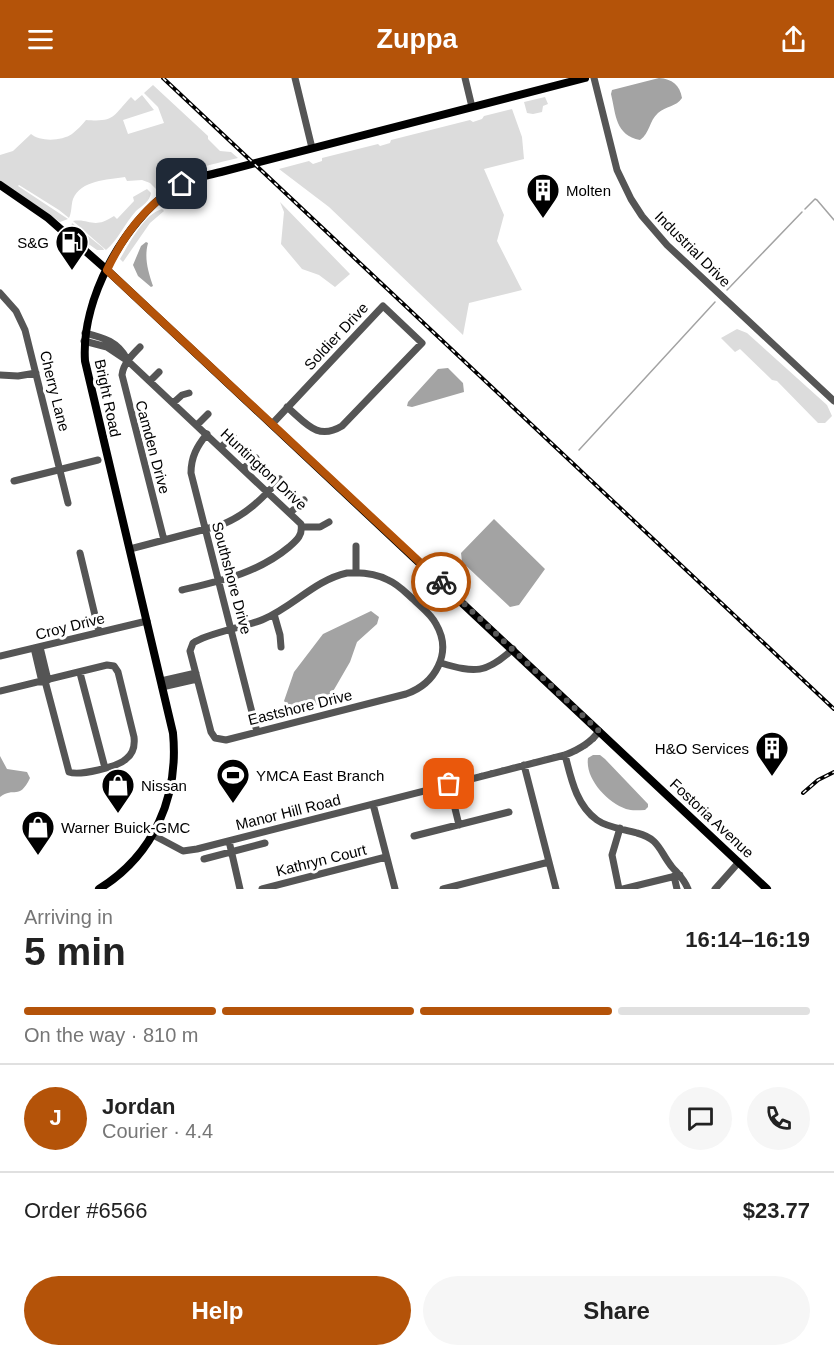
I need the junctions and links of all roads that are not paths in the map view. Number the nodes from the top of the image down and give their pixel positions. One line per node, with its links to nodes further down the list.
1 (295, 78): 6 (street)
2 (465, 78): 5 (street)
3 (585, 78): 5 (main road, Bright Road)
4 (594, 78): 18 (street, Industrial Drive)
5 (472, 107): 6 (main road, Bright Road)
6 (312, 148): 8 (main road, Bright Road)
7 (0, 185): 8 (main road, Fostoria Avenue)
8 (107, 270): 10 (main road, Bright Road); 23 (main road, Fostoria Avenue)
9 (0, 293): 14 (street, Cherry Lane)
10 (85, 337): 12 (street, Huntington Drive); 42 (main road, Bright Road)
11 (140, 347): 12 (street)
12 (128, 361): 16 (street, Huntington Drive); 40 (street, Camden Drive)
13 (159, 372): 16 (street)
14 (36, 373): 15 (street); 30 (street, Cherry Lane)
15 (0, 375)
16 (150, 381): 19 (street, Huntington Drive)
17 (189, 393): 19 (street)
18 (834, 401)
19 (173, 402): 22 (street, Huntington Drive)
20 (287, 407): 20 (street, Soldier Drive); 23 (street, Soldier Drive)
21 (208, 414): 22 (street)
22 (197, 424): 24 (street, Huntington Drive)
23 (272, 424): 53 (main road, Fostoria Avenue)
24 (207, 434): 26 (street, Huntington Drive); 39 (street, Southshore Drive)
25 (233, 436): 26 (street)
26 (221, 447): 29 (street, Huntington Drive)
27 (256, 458): 29 (street)
28 (98, 460): 30 (street)
29 (244, 468): 33 (street, Huntington Drive)
30 (60, 469): 32 (street); 35 (street, Cherry Lane)
31 (280, 479): 33 (street)
32 (14, 481)
33 (269, 491): 36 (street, Huntington Drive); 39 (street)
34 (304, 500): 36 (street)
35 (68, 503)
36 (291, 512): 38 (street, Huntington Drive)
37 (329, 522): 38 (street)
38 (302, 527): 45 (street, Huntington Drive)
39 (205, 530): 40 (street); 45 (street, Southshore Drive)
40 (164, 540): 42 (street)
41 (356, 546): 44 (street)
42 (130, 549): 48 (main road, Bright Road)
43 (80, 553): 50 (street)
44 (356, 573): 47 (street); 55 (street)
45 (219, 581): 46 (street, Huntington Drive); 49 (street, Southshore Drive)
46 (182, 590)
47 (274, 614): 49 (street); 51 (street)
48 (147, 621): 50 (street, Croy Drive); 59 (main road, Bright Road)
49 (232, 630): 57 (street); 62 (street, Southshore Drive)
50 (99, 632): 52 (street, Croy Drive)
51 (281, 647)
52 (37, 648): 54 (street, Croy Drive); 58 (street)
53 (513, 650): 55 (street); 61 (main road, Fostoria Avenue)
54 (0, 656)
55 (441, 663): 62 (street, Eastshore Drive)
56 (80, 673): 58 (street); 65 (street); 65 (street)
57 (196, 676): 59 (street); 62 (street, Eastshore Drive)
58 (45, 681): 60 (street); 65 (street)
59 (161, 684): 71 (main road, Bright Road)
60 (0, 691)
61 (599, 731): 63 (street, Manor Hill Road); 79 (main road, Fostoria Avenue)
62 (257, 732)
63 (565, 755): 64 (street, Manor Hill Road); 70 (street)
64 (524, 765): 66 (street, Manor Hill Road); 78 (street)
65 (105, 768)
66 (449, 784): 67 (street, Manor Hill Road); 69 (street)
67 (373, 804): 73 (street, Manor Hill Road); 76 (street)
68 (509, 812): 69 (street)
69 (459, 825): 72 (street)
70 (620, 828): 80 (street); 87 (street)
71 (153, 836): 73 (street, Manor Hill Road); 81 (main road, Bright Road)
72 (414, 836)
73 (229, 841): 75 (street)
74 (265, 843): 75 (street)
75 (231, 852): 77 (street); 82 (street)
76 (386, 857): 83 (street, Kathryn Court); 84 (street)
77 (204, 859)
78 (549, 862): 85 (street); 86 (street)
79 (740, 862): 90 (street); 91 (main road, Fostoria Avenue)
80 (677, 875): 87 (street); 88 (street); 89 (street)
81 (99, 889)
82 (240, 889)
83 (262, 889)
84 (395, 889)
85 (443, 889)
86 (556, 889)
87 (621, 889)
88 (677, 889)
89 (688, 889)
90 (715, 889)
91 (767, 889)

